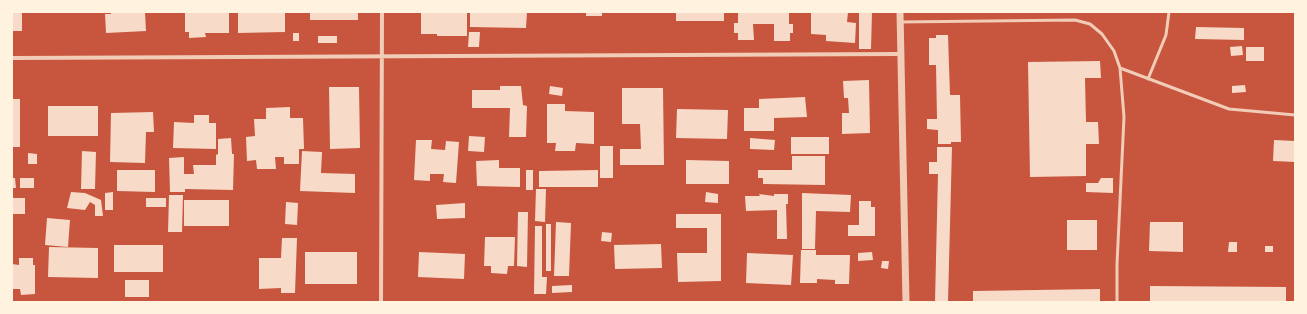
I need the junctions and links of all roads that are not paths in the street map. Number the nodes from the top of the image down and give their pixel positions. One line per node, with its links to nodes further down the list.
1 (382, 12): 6 (street)
2 (900, 12): 4 (street)
3 (1169, 12): 9 (lane)
4 (900, 22): 5 (street); 8 (lane)
5 (900, 54): 6 (street); 12 (street)
6 (381, 56): 7 (street); 11 (street)
7 (12, 58)
8 (1120, 68): 9 (lane); 13 (lane)
9 (1148, 79): 10 (lane)
10 (1295, 115)
11 (381, 302)
12 (906, 302)
13 (1117, 302)

